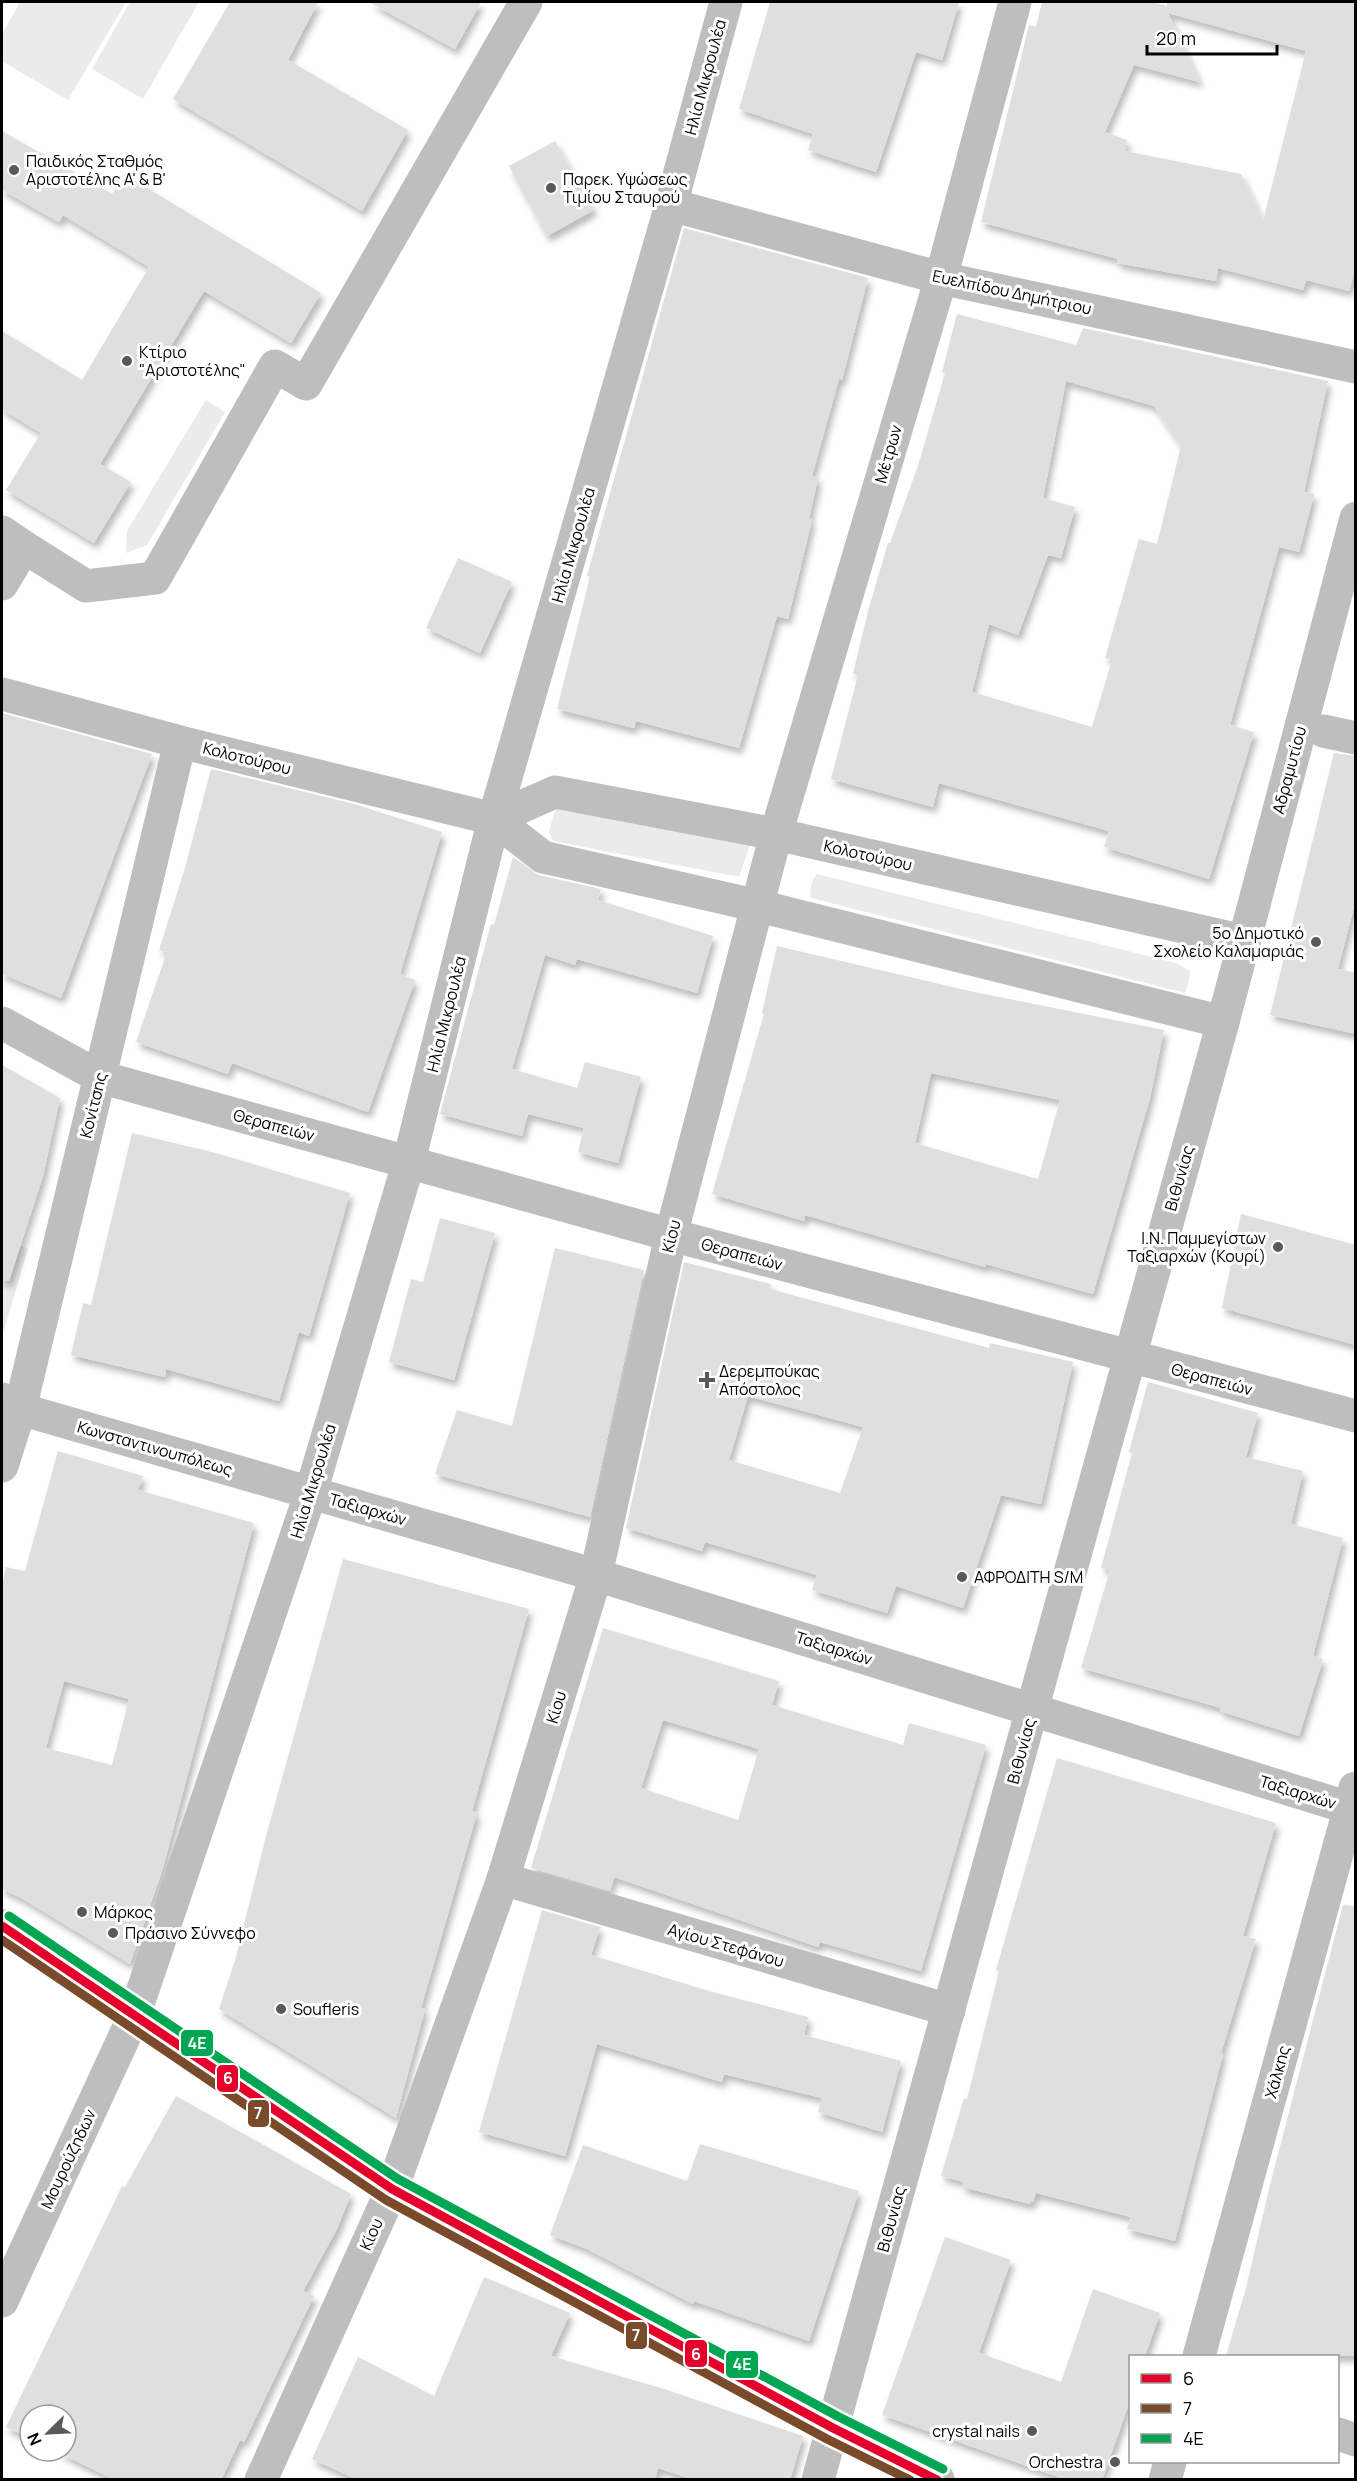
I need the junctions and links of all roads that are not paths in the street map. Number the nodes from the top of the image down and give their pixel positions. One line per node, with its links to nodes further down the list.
1 (526, 2): 8 (street)
2 (726, 2): 4 (street, Ηλία Μικρουλέα)
3 (1015, 2): 5 (street, Μέτρων)
4 (671, 205): 5 (street, Ευελπίδου Δημήτριου); 14 (street, Ηλία Μικρουλέα)
5 (941, 278): 6 (street, Ευελπίδου Δημήτριου); 15 (street, Μέτρων)
6 (1356, 367)
7 (1356, 518): 17 (street, Αδραμυτίου)
8 (13, 540): 9 (street)
9 (2, 584)
10 (2, 694): 13 (street, Κολοτούρου)
11 (1323, 730): 12 (street)
12 (1356, 738)
13 (180, 742): 14 (street, Κολοτούρου); 20 (street, Κονίτσης)
14 (494, 819): 15 (street, Κολοτούρου); 16 (street, Κολοτούρου); 21 (street, Ηλία Μικρουλέα)
15 (776, 834): 16 (street, Μέτρων); 17 (street, Κολοτούρου)
16 (759, 906): 18 (street, Κολοτούρου); 22 (street, Κίου)
17 (1244, 941): 18 (street, Αδραμυτίου)
18 (1223, 1022): 23 (street, Βιθυνίας)
19 (2, 1023): 20 (street, Θεραπειών)
20 (100, 1077): 21 (street, Θεραπειών); 24 (street, Κονίτσης)
21 (409, 1161): 22 (street, Θεραπειών); 27 (street, Ηλία Μικρουλέα)
22 (671, 1235): 23 (street, Θεραπειών); 28 (street, Κίου)
23 (1130, 1358): 25 (street, Θεραπειών); 29 (street, Βιθυνίας)
24 (11, 1404): 26 (street, Κονίτσης); 27 (street, Κωνσταντινουπόλεως)
25 (1356, 1416)
26 (2, 1466)
27 (311, 1492): 28 (street, Ταξιαρχών); 34 (street, Ηλία Μικρουλέα)
28 (596, 1575): 29 (street, Ταξιαρχών); 31 (street, Κίου)
29 (1032, 1709): 30 (street, Ταξιαρχών); 33 (street, Βιθυνίας)
30 (1354, 1802): 37 (street, Χάλκης)
31 (503, 1879): 33 (street, Αγίου Στεφάνου); 35 (street, Κίου)
32 (2, 1926): 34 (street)
33 (949, 2010): 38 (street, Βιθυνίας)
34 (134, 2016): 35 (street); 36 (street, Μουρούζηδων)
35 (392, 2189): 38 (street); 42 (street, Κίου)
36 (2, 2301)
37 (1199, 2355)
38 (833, 2428): 43 (street, Βιθυνίας); 44 (street)
39 (1339, 2434): 40 (street)
40 (1356, 2440)
41 (1170, 2463): 45 (street)
42 (261, 2480)
43 (818, 2480)
44 (938, 2480)
45 (1165, 2480)

